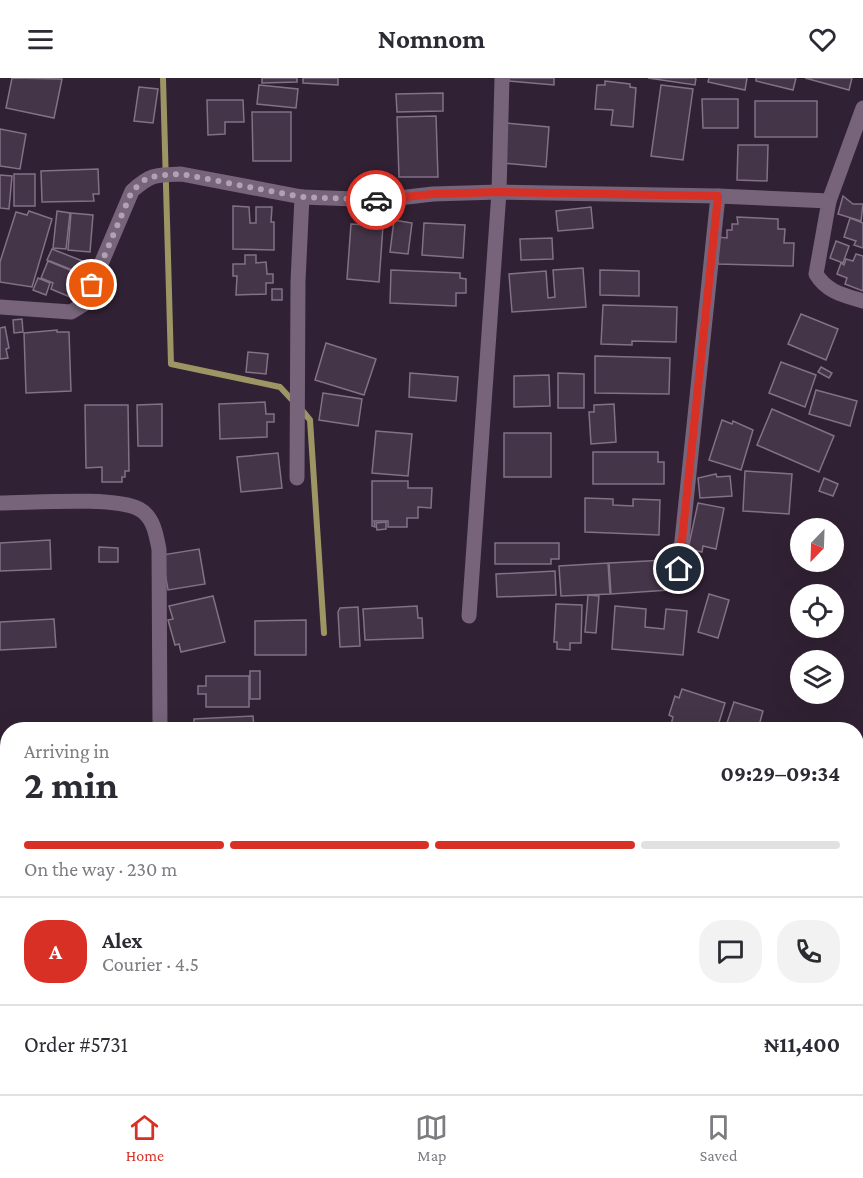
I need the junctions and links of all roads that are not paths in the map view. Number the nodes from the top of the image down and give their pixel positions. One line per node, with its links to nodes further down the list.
1 (502, 78): 3 (street)
2 (863, 108): 6 (street)
3 (499, 192): 4 (street); 5 (street); 12 (street)
4 (718, 196): 6 (street); 11 (street)
5 (302, 197): 8 (street); 9 (street)
6 (829, 201): 7 (street)
7 (863, 301)
8 (0, 308)
9 (297, 478)
10 (0, 503): 13 (street)
11 (679, 569)
12 (469, 616)
13 (160, 722)

